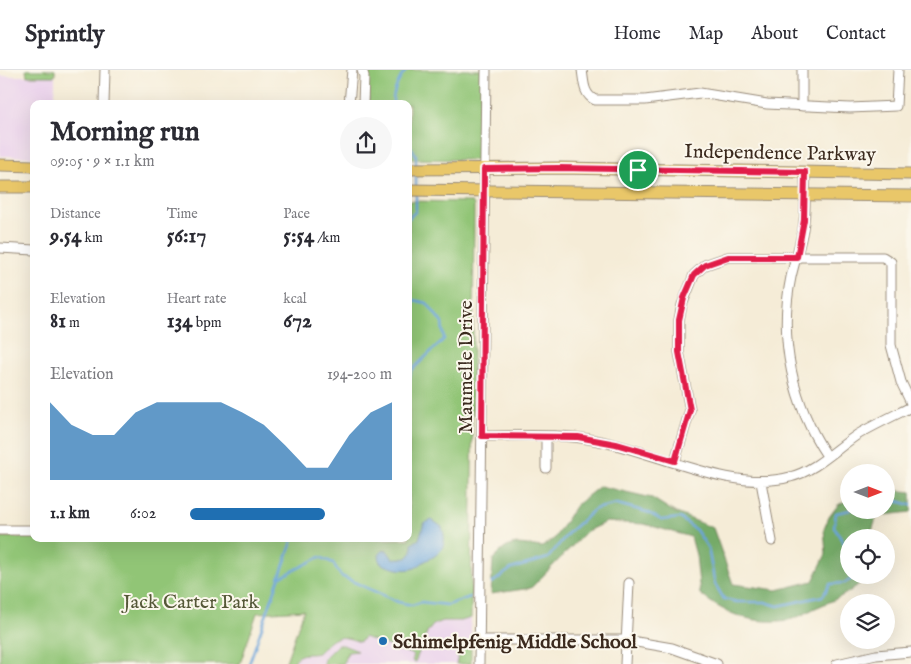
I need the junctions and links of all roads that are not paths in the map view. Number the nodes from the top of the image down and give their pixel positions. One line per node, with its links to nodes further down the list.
1 (104, 70): 8 (street)
2 (352, 70): 9 (street)
3 (362, 70): 10 (street)
4 (486, 70): 15 (street, Maumelle Drive)
5 (582, 70): 11 (street)
6 (802, 70): 11 (street)
7 (898, 70): 11 (street)
8 (104, 100)
9 (349, 100)
10 (363, 100)
11 (802, 106)
12 (0, 166): 13 (main road)
13 (30, 166)
14 (412, 169): 15 (main road, Independence Parkway)
15 (484, 169): 16 (main road, Independence Parkway); 21 (street, Maumelle Drive)
16 (805, 172): 17 (main road, Independence Parkway); 22 (street)
17 (911, 174)
18 (0, 187): 19 (main road)
19 (30, 187)
20 (412, 190): 21 (main road, Independence Parkway)
21 (484, 190): 22 (main road, Independence Parkway); 29 (street, Maumelle Drive)
22 (805, 194): 23 (main road, Independence Parkway); 26 (street)
23 (911, 196)
24 (0, 248): 25 (street)
25 (30, 250)
26 (797, 257): 27 (street); 31 (street); 32 (street)
27 (911, 403)
28 (911, 407): 31 (street)
29 (482, 436): 30 (street); 39 (street, Maumelle Drive)
30 (546, 436): 32 (street); 33 (street)
31 (827, 456): 34 (street)
32 (675, 461): 34 (street)
33 (546, 468)
34 (760, 482): 37 (street)
35 (0, 530): 36 (street)
36 (30, 530)
37 (772, 541)
38 (630, 583): 40 (street)
39 (479, 640): 40 (street); 42 (street, Maumelle Drive)
40 (625, 640): 43 (street); 44 (street)
41 (911, 652): 45 (street)
42 (479, 664)
43 (625, 664)
44 (717, 664)
45 (837, 664)

